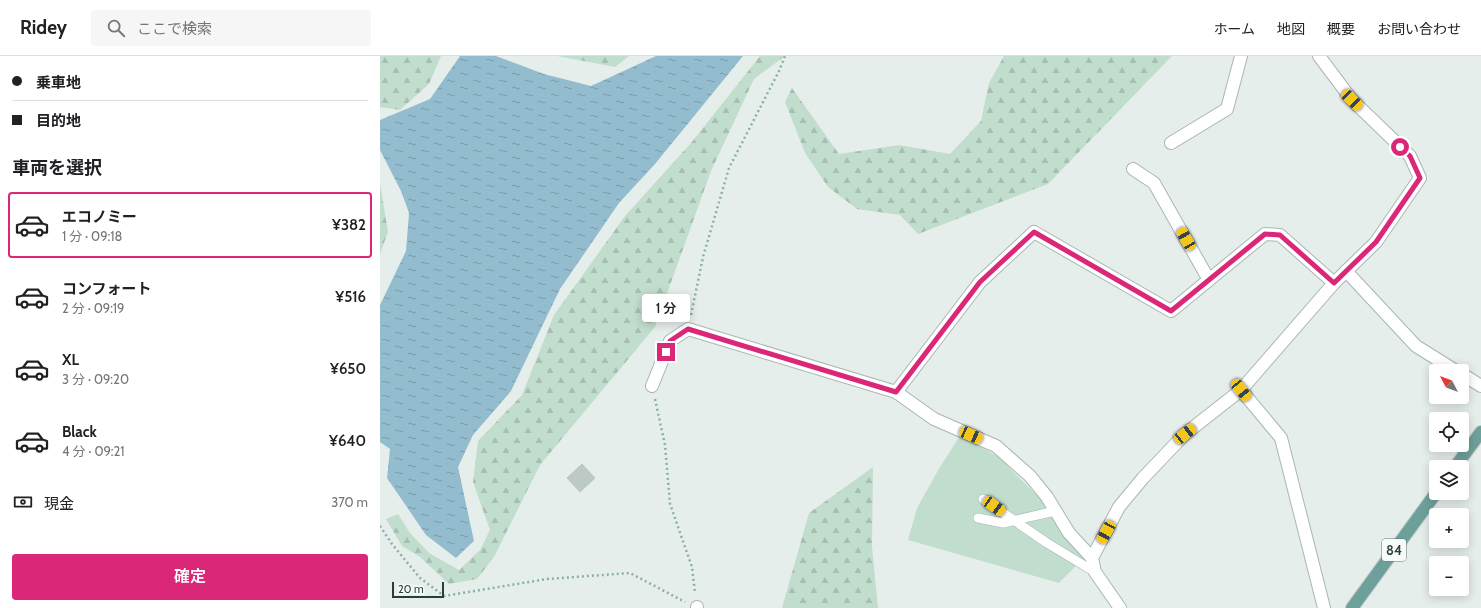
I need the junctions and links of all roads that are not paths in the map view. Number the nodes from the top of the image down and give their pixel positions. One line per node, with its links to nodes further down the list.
1 (1241, 56): 3 (street)
2 (1318, 56): 5 (street)
3 (1171, 143)
4 (1133, 169): 6 (street)
5 (1346, 271): 7 (street); 8 (street)
6 (1209, 280): 7 (street); 13 (street)
7 (1334, 283): 12 (street)
8 (1445, 364)
9 (1469, 378): 11 (street)
10 (652, 386): 13 (street)
11 (1481, 386)
12 (1241, 390): 21 (street); 24 (street)
13 (896, 392): 18 (street)
14 (1481, 432): 15 (main road)
15 (1460, 460)
16 (984, 499): 20 (lane)
17 (1431, 500): 25 (main road, 84)
18 (1055, 511): 20 (lane); 21 (street)
19 (978, 518): 20 (lane)
20 (1014, 520): 22 (lane)
21 (1092, 558): 22 (street)
22 (1095, 572): 23 (street)
23 (1120, 608)
24 (1324, 608)
25 (1352, 608)

